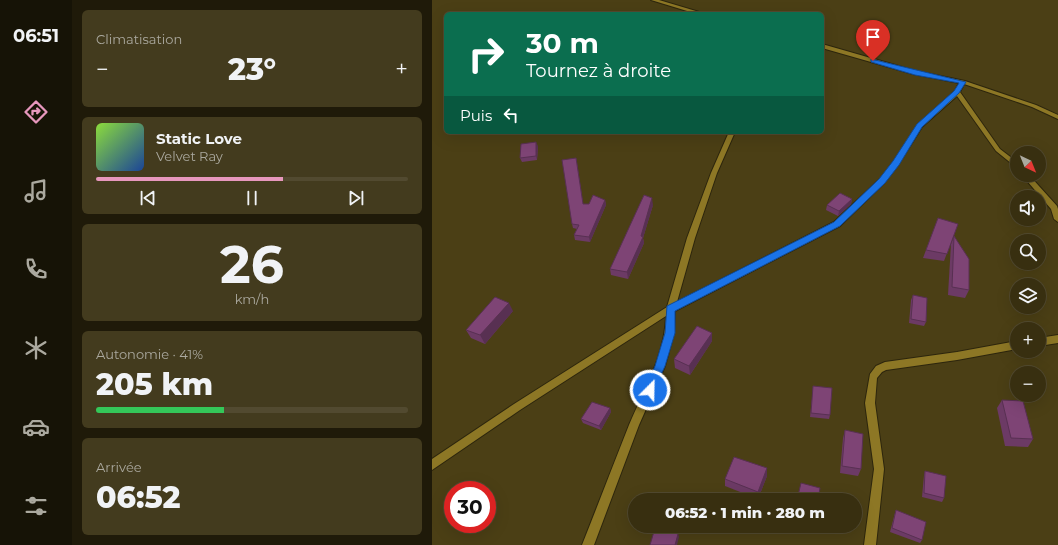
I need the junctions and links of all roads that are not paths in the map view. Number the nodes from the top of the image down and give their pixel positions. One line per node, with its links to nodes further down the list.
1 (653, 0): 2 (street)
2 (696, 12)
3 (824, 47): 4 (street)
4 (963, 82): 5 (street); 6 (street)
5 (957, 92): 8 (street); 11 (street)
6 (1058, 118)
7 (731, 134): 11 (street)
8 (1010, 160)
9 (1031, 182): 10 (street)
10 (1058, 219)
11 (671, 309): 15 (street); 16 (street)
12 (1058, 339): 13 (street)
13 (1046, 341)
14 (1010, 346): 17 (street)
15 (432, 465)
16 (588, 545)
17 (870, 545)

